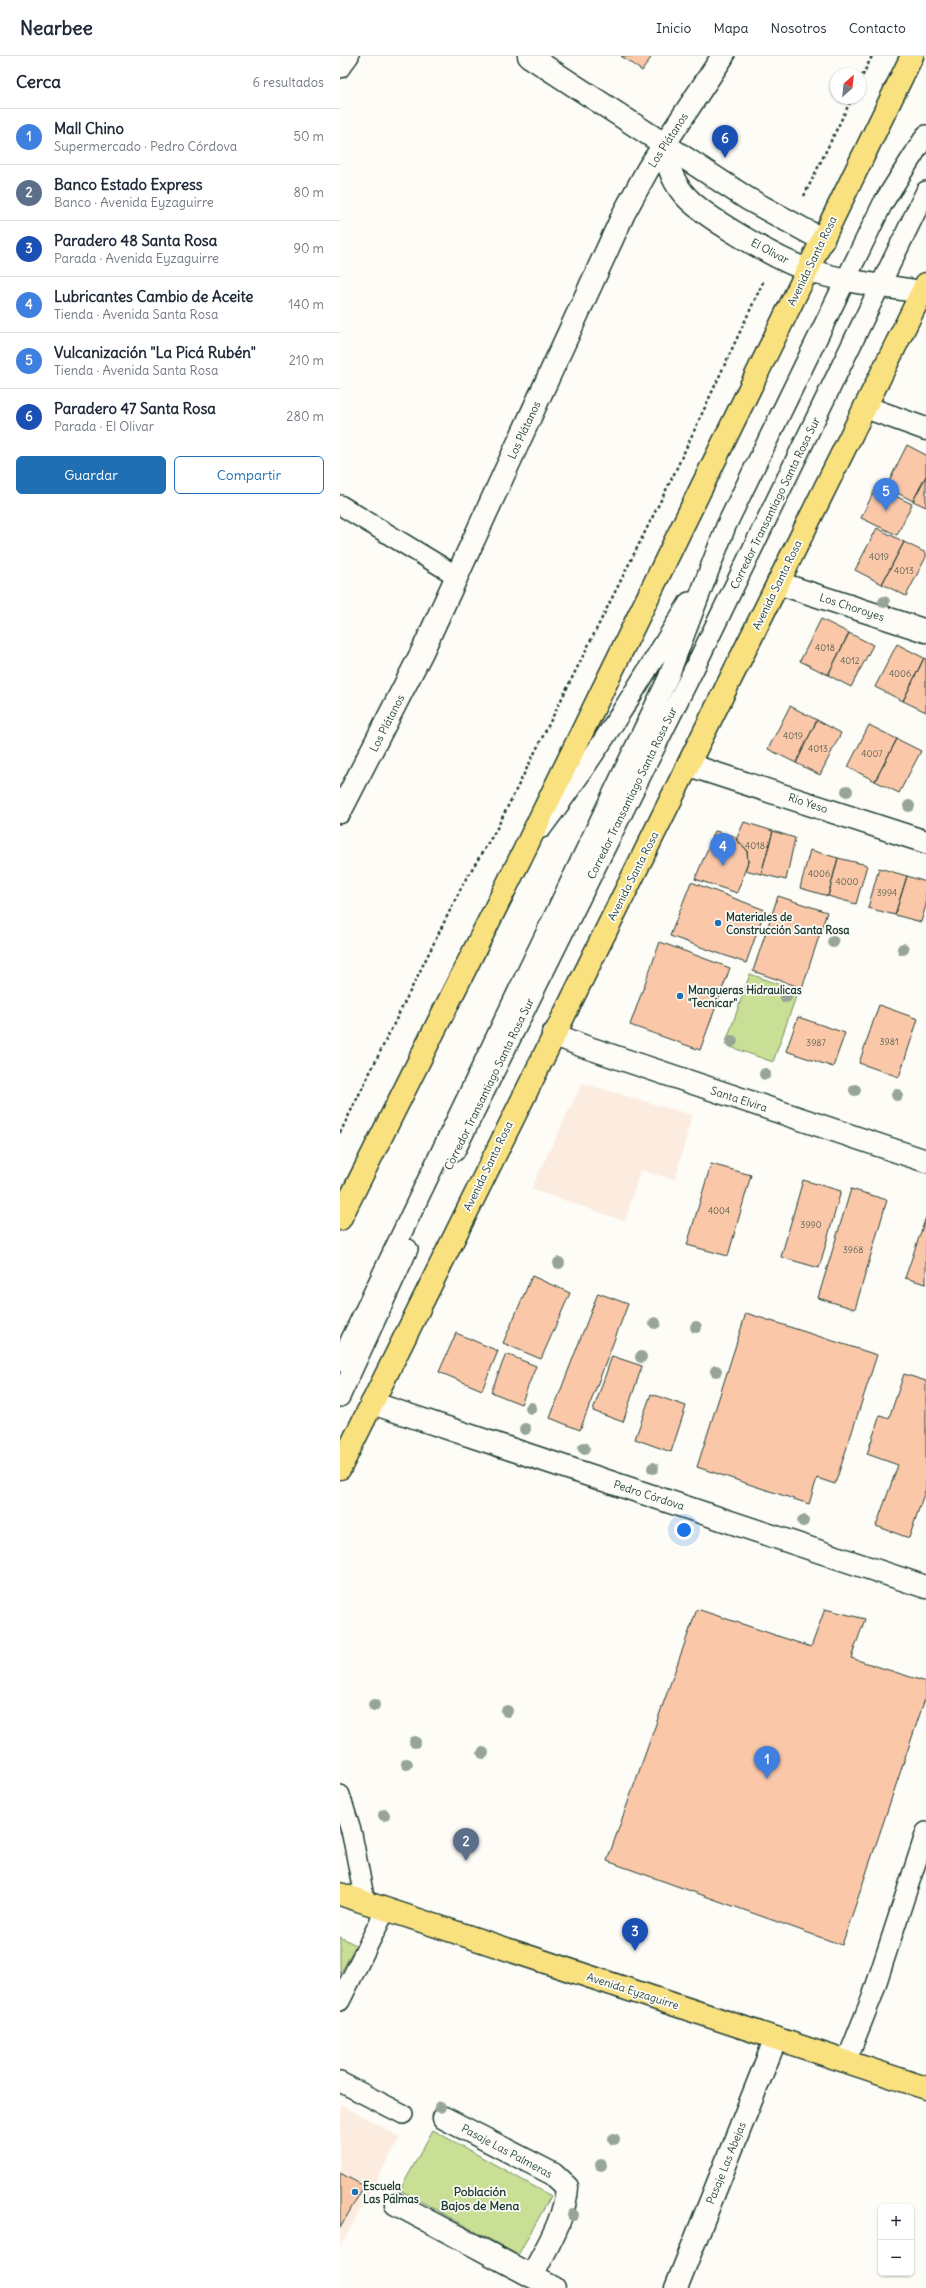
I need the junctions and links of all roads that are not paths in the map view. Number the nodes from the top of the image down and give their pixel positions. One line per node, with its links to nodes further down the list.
1 (349, 56): 5 (lane)
2 (529, 56): 7 (street)
3 (723, 56): 7 (street, Los Plátanos)
4 (912, 56): 9 (main road, Avenida Santa Rosa)
5 (340, 68)
6 (926, 135): 11 (lane, Corredor Transantiago Santa Rosa Sur)
7 (665, 144): 9 (street); 10 (street, El Olivar); 18 (street, Los Plátanos)
8 (926, 191): 12 (lane, Corredor Transantiago Santa Rosa Sur)
9 (823, 240): 10 (main road, Avenida Santa Rosa)
10 (808, 270): 11 (street, El Olivar); 24 (main road, Avenida Santa Rosa)
11 (846, 279): 12 (street, El Olivar); 17 (lane, Corredor Transantiago Santa Rosa Sur)
12 (881, 285): 13 (street, El Olivar); 29 (lane, Corredor Transantiago Santa Rosa Sur)
13 (924, 288): 14 (main road, Avenida Santa Rosa)
14 (865, 408): 15 (street); 19 (main road, Avenida Santa Rosa)
15 (926, 429)
16 (340, 505): 18 (lane)
17 (709, 568): 24 (lane, Corredor Transantiago Santa Rosa Sur); 28 (lane, Corredor Transantiago Santa Rosa Sur)
18 (457, 576): 22 (street, Los Plátanos)
19 (778, 583): 20 (street, Los Choroyes); 21 (main road, Avenida Santa Rosa)
20 (926, 631)
21 (689, 765): 23 (street, Río Yeso); 25 (main road, Avenida Santa Rosa)
22 (340, 812)
23 (926, 842)
24 (523, 853): 27 (main road, Avenida Santa Rosa)
25 (553, 1034): 26 (street, Santa Elvira); 30 (main road, Avenida Santa Rosa)
26 (926, 1161)
27 (340, 1219)
28 (340, 1362)
29 (340, 1397)
30 (372, 1403): 31 (main road, Avenida Santa Rosa); 32 (street, Pedro Córdova)
31 (340, 1468)
32 (926, 1587)
33 (340, 1795): 36 (lane)
34 (926, 1832): 40 (lane)
35 (340, 1894): 36 (main road, Avenida Eyzaguirre)
36 (365, 1902): 37 (main road, Avenida Eyzaguirre)
37 (386, 1909): 38 (lane); 39 (main road, Avenida Eyzaguirre)
38 (340, 2001)
39 (776, 2038): 40 (main road, Avenida Eyzaguirre); 48 (street, Pasaje Las Abejas)
40 (846, 2062): 42 (main road, Avenida Eyzaguirre)
41 (340, 2082): 43 (lane)
42 (926, 2088)
43 (403, 2114)
44 (444, 2118): 46 (street, Pasaje Las Palmeras)
45 (396, 2204): 46 (street)
46 (532, 2276): 47 (street)
47 (554, 2288)
48 (676, 2288)

